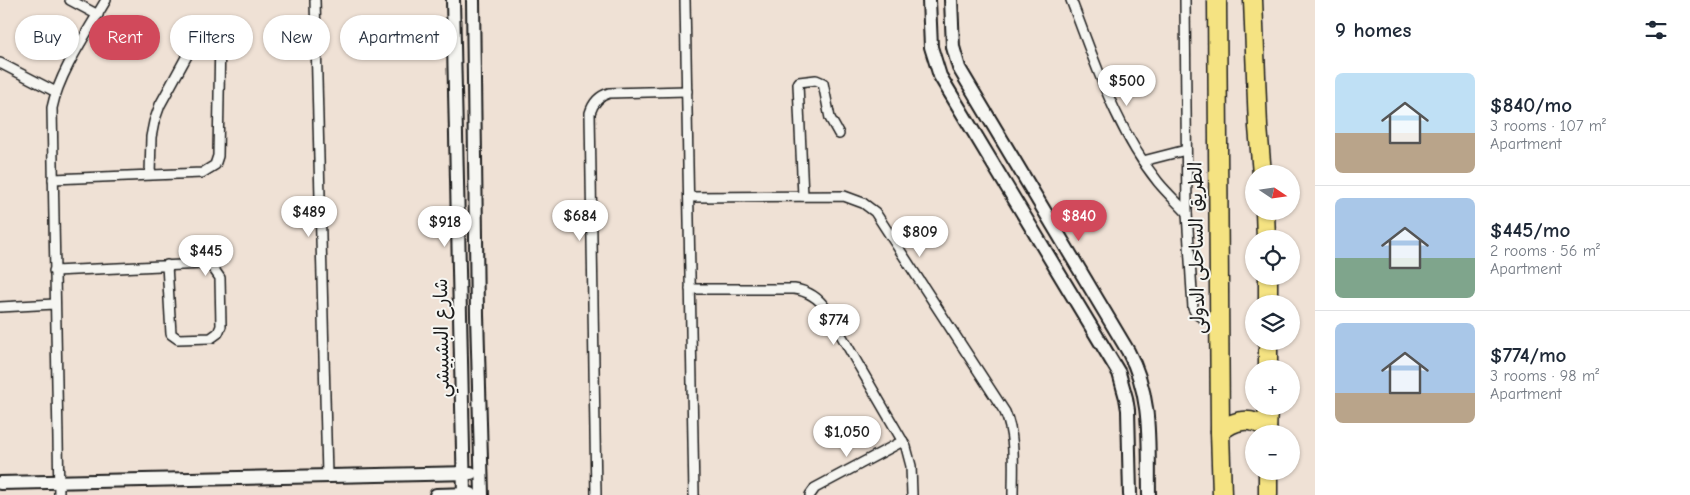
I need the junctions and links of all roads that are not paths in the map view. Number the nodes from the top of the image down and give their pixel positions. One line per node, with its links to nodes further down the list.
1 (70, 0): 13 (street)
2 (106, 0): 13 (street)
3 (315, 0): 40 (street)
4 (453, 0): 19 (street, شارع البشبيشي)
5 (473, 0): 18 (street, شارع البشبيشي)
6 (685, 0): 16 (street)
7 (929, 0): 53 (street)
8 (951, 0): 54 (street)
9 (1071, 0): 22 (street)
10 (1184, 0): 21 (street)
11 (1217, 0): 34 (highway, الطريق الساحلى الدولى)
12 (1253, 0): 23 (highway)
13 (98, 15)
14 (89, 31): 17 (street)
15 (0, 64): 17 (street)
16 (687, 91): 27 (street); 48 (street)
17 (56, 92): 25 (street)
18 (474, 99): 19 (street); 39 (street, شارع البشبيشي)
19 (455, 100): 38 (street, شارع البشبيشي)
20 (839, 134): 26 (street)
21 (1186, 150): 22 (street); 28 (street)
22 (1143, 161): 28 (street)
23 (1261, 165)
24 (150, 175): 24 (street); 25 (street)
25 (53, 179): 30 (street)
26 (803, 196): 27 (street); 52 (street)
27 (689, 197): 31 (street)
28 (1187, 213): 34 (street)
29 (167, 265): 29 (street); 30 (street)
30 (54, 271): 32 (street)
31 (690, 289): 37 (street); 49 (street)
32 (55, 304): 33 (street); 42 (street)
33 (0, 307)
34 (1219, 319): 36 (highway, الطريق الساحلى الدولى)
35 (1258, 425): 36 (highway)
36 (1220, 432): 55 (highway, الطريق الساحلى الدولى)
37 (903, 441): 50 (street); 51 (street)
38 (464, 473): 39 (street); 40 (street); 47 (street, شارع البشبيشي)
39 (481, 473): 44 (street, شارع البشبيشي)
40 (328, 476): 42 (street)
41 (1268, 480): 56 (highway)
42 (59, 482): 43 (street); 45 (street)
43 (0, 483)
44 (482, 494): 47 (street)
45 (59, 495)
46 (436, 495): 47 (street)
47 (464, 495)
48 (596, 495)
49 (694, 495)
50 (810, 495)
51 (912, 495)
52 (1013, 495)
53 (1130, 495)
54 (1149, 495)
55 (1222, 495)
56 (1268, 495)

